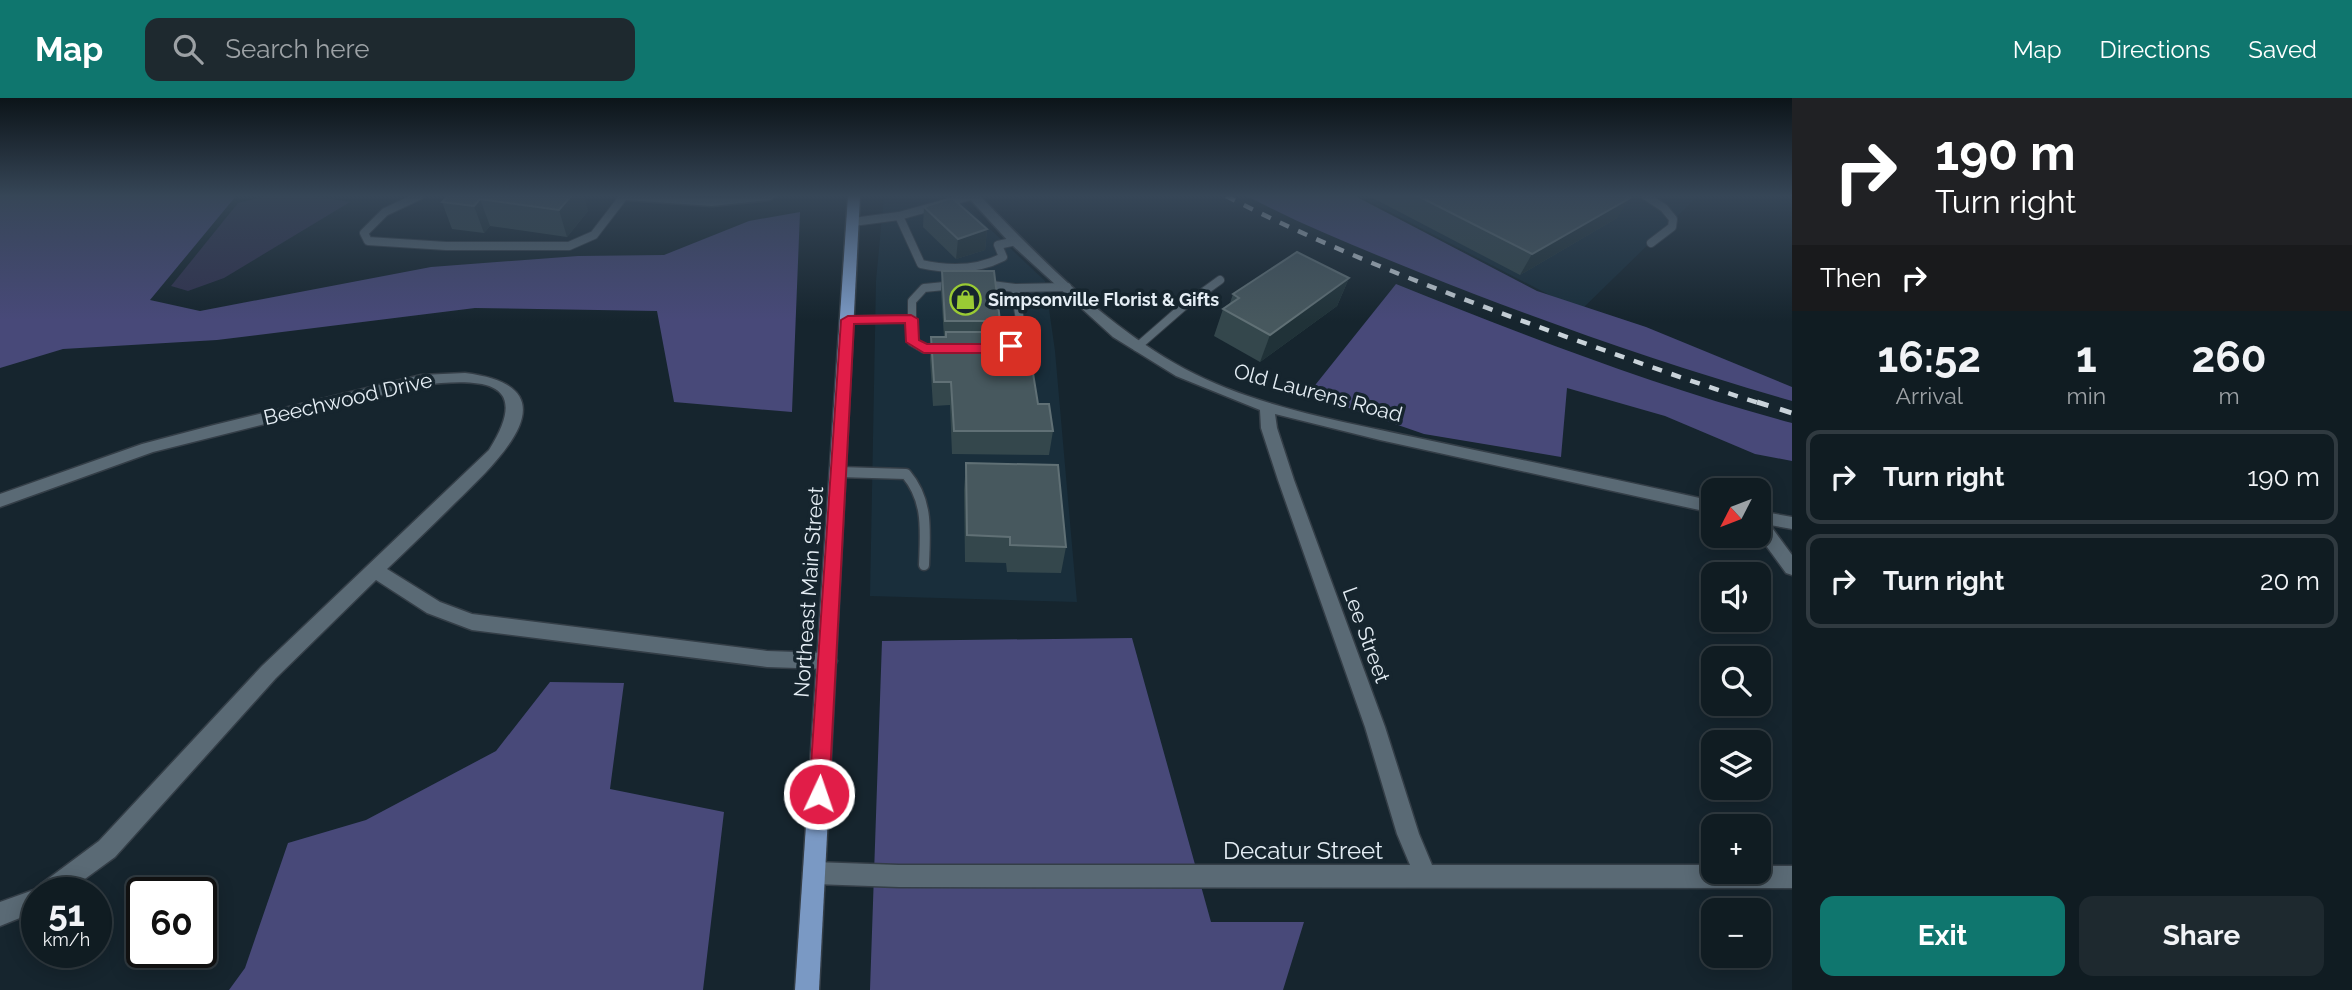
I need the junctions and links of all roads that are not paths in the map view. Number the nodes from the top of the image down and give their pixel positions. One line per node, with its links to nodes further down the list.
1 (366, 238): 2 (lane)
2 (588, 238)
3 (852, 238): 15 (main road, Northeast Main Street)
4 (909, 238): 7 (lane)
5 (1014, 238): 7 (street, Old Laurens Road)
6 (1658, 238): 8 (lane)
7 (1016, 240): 12 (street, Old Laurens Road)
8 (1651, 243)
9 (1220, 279): 16 (lane)
10 (977, 284): 13 (lane)
11 (963, 285): 14 (lane)
12 (1067, 287): 13 (lane); 16 (street, Old Laurens Road)
13 (1015, 288): 18 (lane)
14 (911, 319): 15 (lane); 17 (lane)
15 (848, 320): 20 (main road, Northeast Main Street)
16 (1137, 347): 19 (street, Old Laurens Road)
17 (950, 349)
18 (1001, 349)
19 (1268, 407): 22 (street, Old Laurens Road); 32 (street, Lee Street)
20 (839, 472): 26 (lane); 29 (main road, Northeast Main Street)
21 (0, 501): 28 (street, Beechwood Drive)
22 (1701, 505)
23 (1771, 519): 24 (street)
24 (1792, 523)
25 (1771, 539): 27 (street)
26 (924, 565)
27 (1792, 568)
28 (375, 571): 29 (street); 31 (street, Beechwood Drive)
29 (827, 661): 30 (main road, Northeast Main Street)
30 (814, 873): 32 (street, Decatur Street); 36 (main road, Northeast Main Street)
31 (69, 877)
32 (1426, 877): 33 (street, Decatur Street)
33 (1792, 877)
34 (21, 905): 35 (street)
35 (0, 914)
36 (807, 990)

